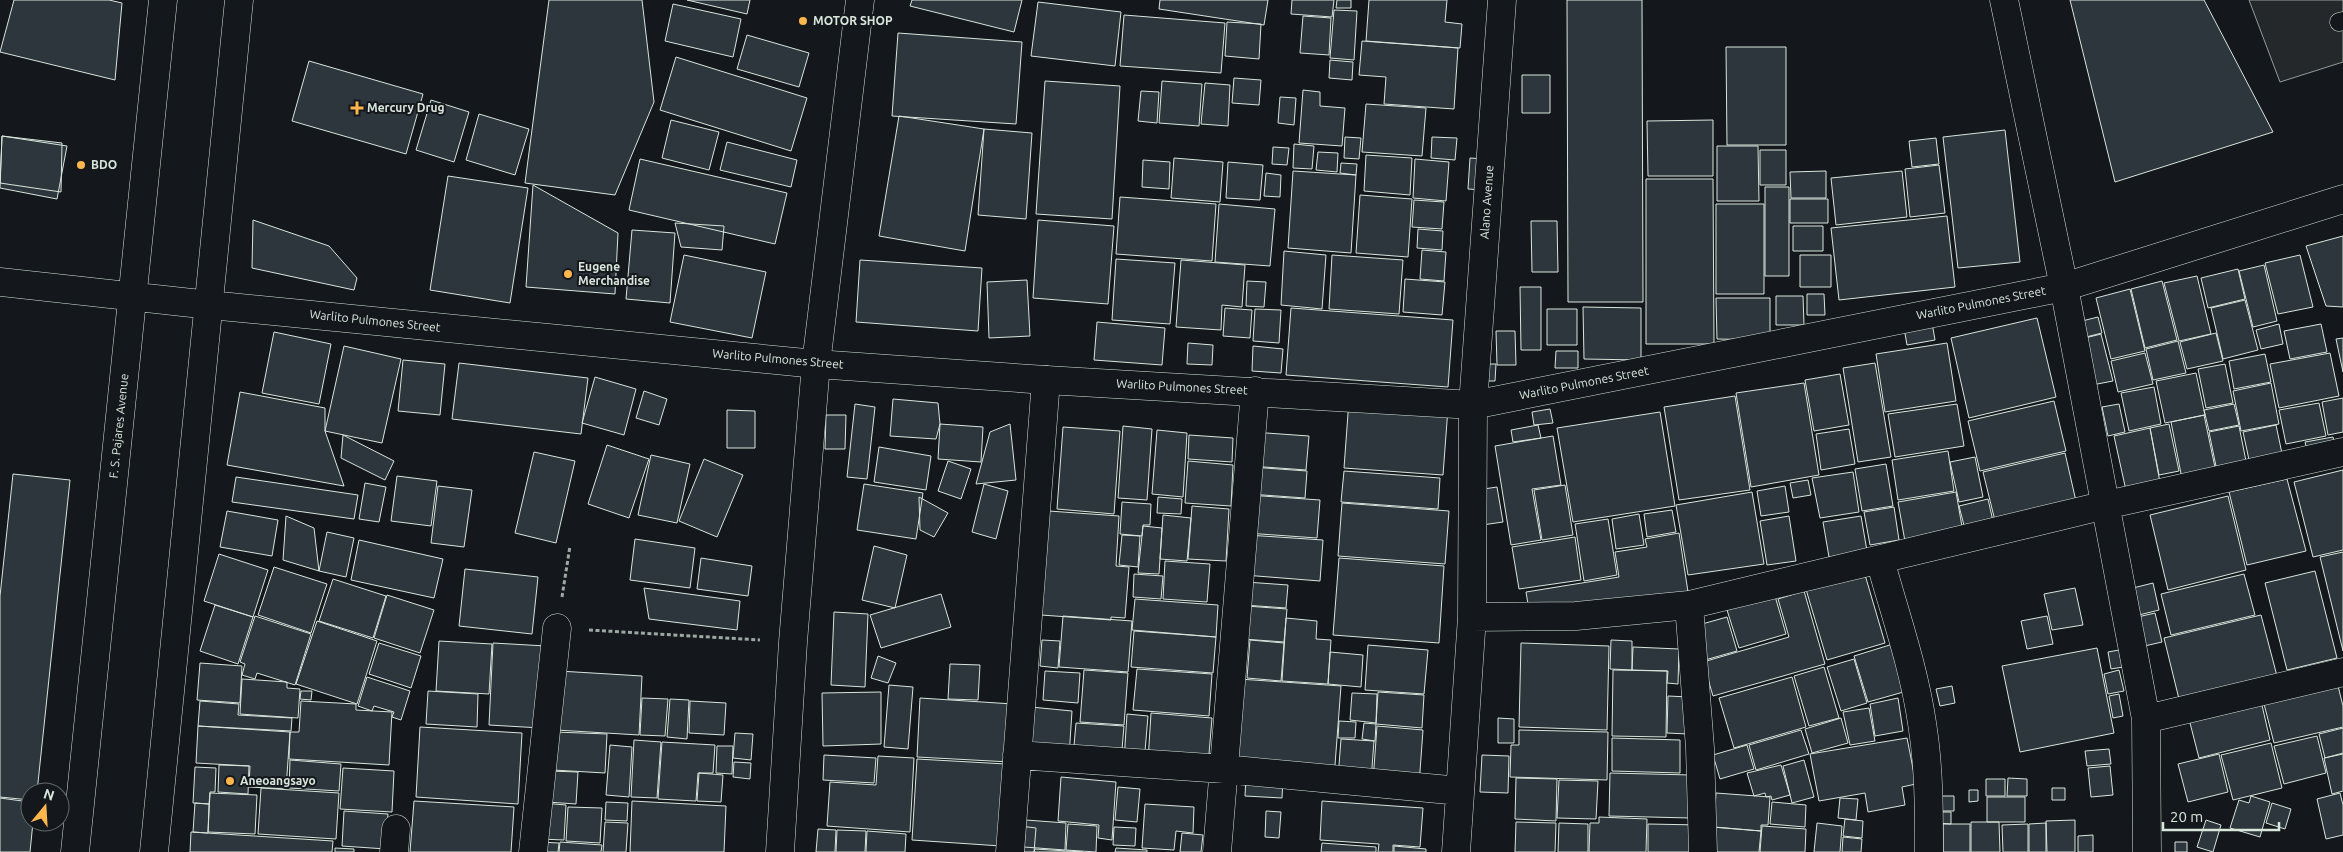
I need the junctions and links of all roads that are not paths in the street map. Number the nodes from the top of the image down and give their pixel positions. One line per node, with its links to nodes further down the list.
1 (162, 0): 9 (street, F. S. Pajares Avenue)
2 (240, 0): 10 (street)
3 (860, 0): 11 (street)
4 (1502, 0): 14 (street, Alano Avenue)
5 (2004, 0): 8 (street)
6 (2343, 199): 8 (street, Warlito Pulmones Street)
7 (0, 282): 9 (street, Warlito Pulmones Street)
8 (2064, 286): 14 (street, Warlito Pulmones Street); 16 (street)
9 (132, 296): 10 (street, Warlito Pulmones Street); 26 (street, F. S. Pajares Avenue)
10 (210, 305): 11 (street, Warlito Pulmones Street); 27 (street)
11 (816, 364): 12 (street, Warlito Pulmones Street); 29 (street)
12 (1046, 380): 13 (street, Warlito Pulmones Street); 23 (street)
13 (1255, 391): 14 (street, Warlito Pulmones Street); 24 (street)
14 (1473, 405): 19 (street, Alano Avenue)
15 (2343, 452): 16 (street)
16 (2106, 505): 17 (street); 22 (street)
17 (1880, 560): 18 (street); 34 (street)
18 (1689, 605): 19 (street); 33 (street)
19 (1472, 617): 25 (street, Alano Avenue)
20 (557, 628): 28 (street)
21 (2343, 672): 22 (street)
22 (2146, 719): 35 (street)
23 (1017, 756): 24 (street); 30 (street)
24 (1224, 769): 25 (street); 31 (street)
25 (1460, 791): 32 (street, Alano Avenue)
26 (75, 852)
27 (154, 852)
28 (533, 852)
29 (780, 852)
30 (1010, 852)
31 (1218, 852)
32 (1456, 852)
33 (1703, 852)
34 (1929, 852)
35 (2147, 852)

